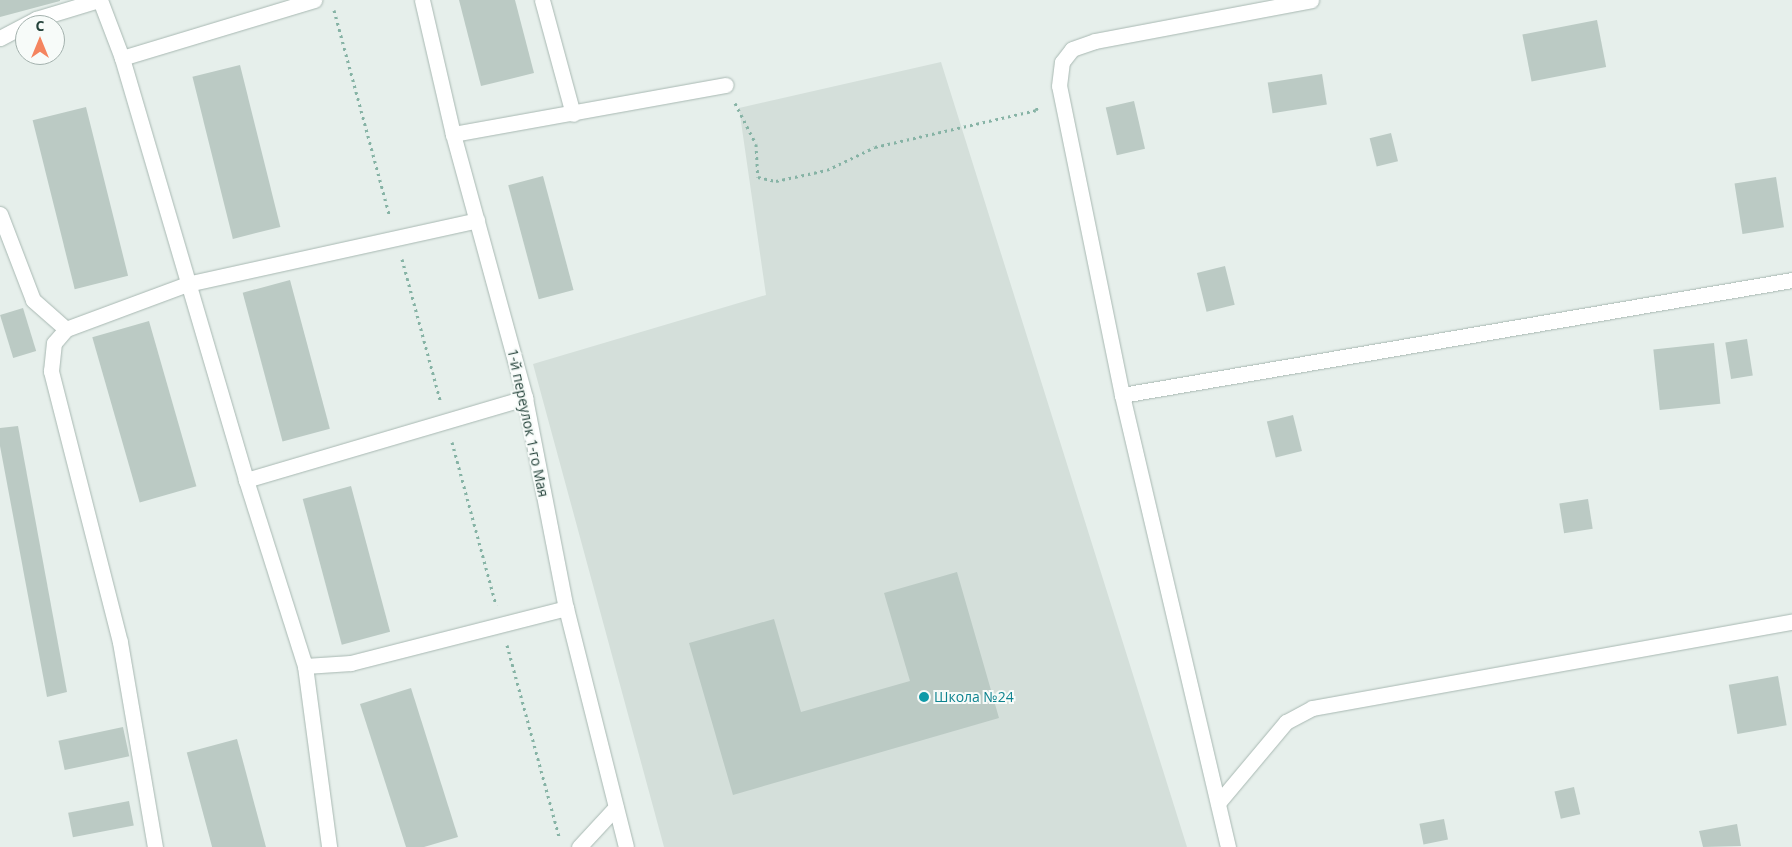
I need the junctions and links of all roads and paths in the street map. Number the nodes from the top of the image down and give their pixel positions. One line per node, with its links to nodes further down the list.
1 (100, 0): 6 (street); 7 (street)
2 (314, 0): 7 (street)
3 (422, 0): 11 (street, 1-й переулок 1-го Мая)
4 (542, 0): 10 (street)
5 (1311, 0): 17 (street)
6 (0, 38)
7 (122, 58): 15 (street)
8 (726, 85): 9 (path); 10 (street)
9 (1041, 102)
10 (573, 114): 11 (street)
11 (453, 134): 13 (street, 1-й переулок 1-го Мая)
12 (0, 214): 16 (street)
13 (477, 220): 15 (street); 18 (street, 1-й переулок 1-го Мая)
14 (1792, 280): 17 (street)
15 (187, 284): 16 (street); 19 (street)
16 (66, 329): 25 (street)
17 (1122, 395): 23 (street)
18 (525, 398): 19 (street); 20 (street, 1-й переулок 1-го Мая)
19 (246, 480): 22 (street)
20 (566, 608): 22 (street); 24 (street, 1-й переулок 1-го Мая)
21 (1792, 622): 23 (street)
22 (305, 666): 26 (street)
23 (1218, 804): 29 (street)
24 (616, 807): 27 (street); 28 (street, 1-й переулок 1-го Мая)
25 (155, 847)
26 (330, 847)
27 (579, 847)
28 (626, 847)
29 (1228, 847)

